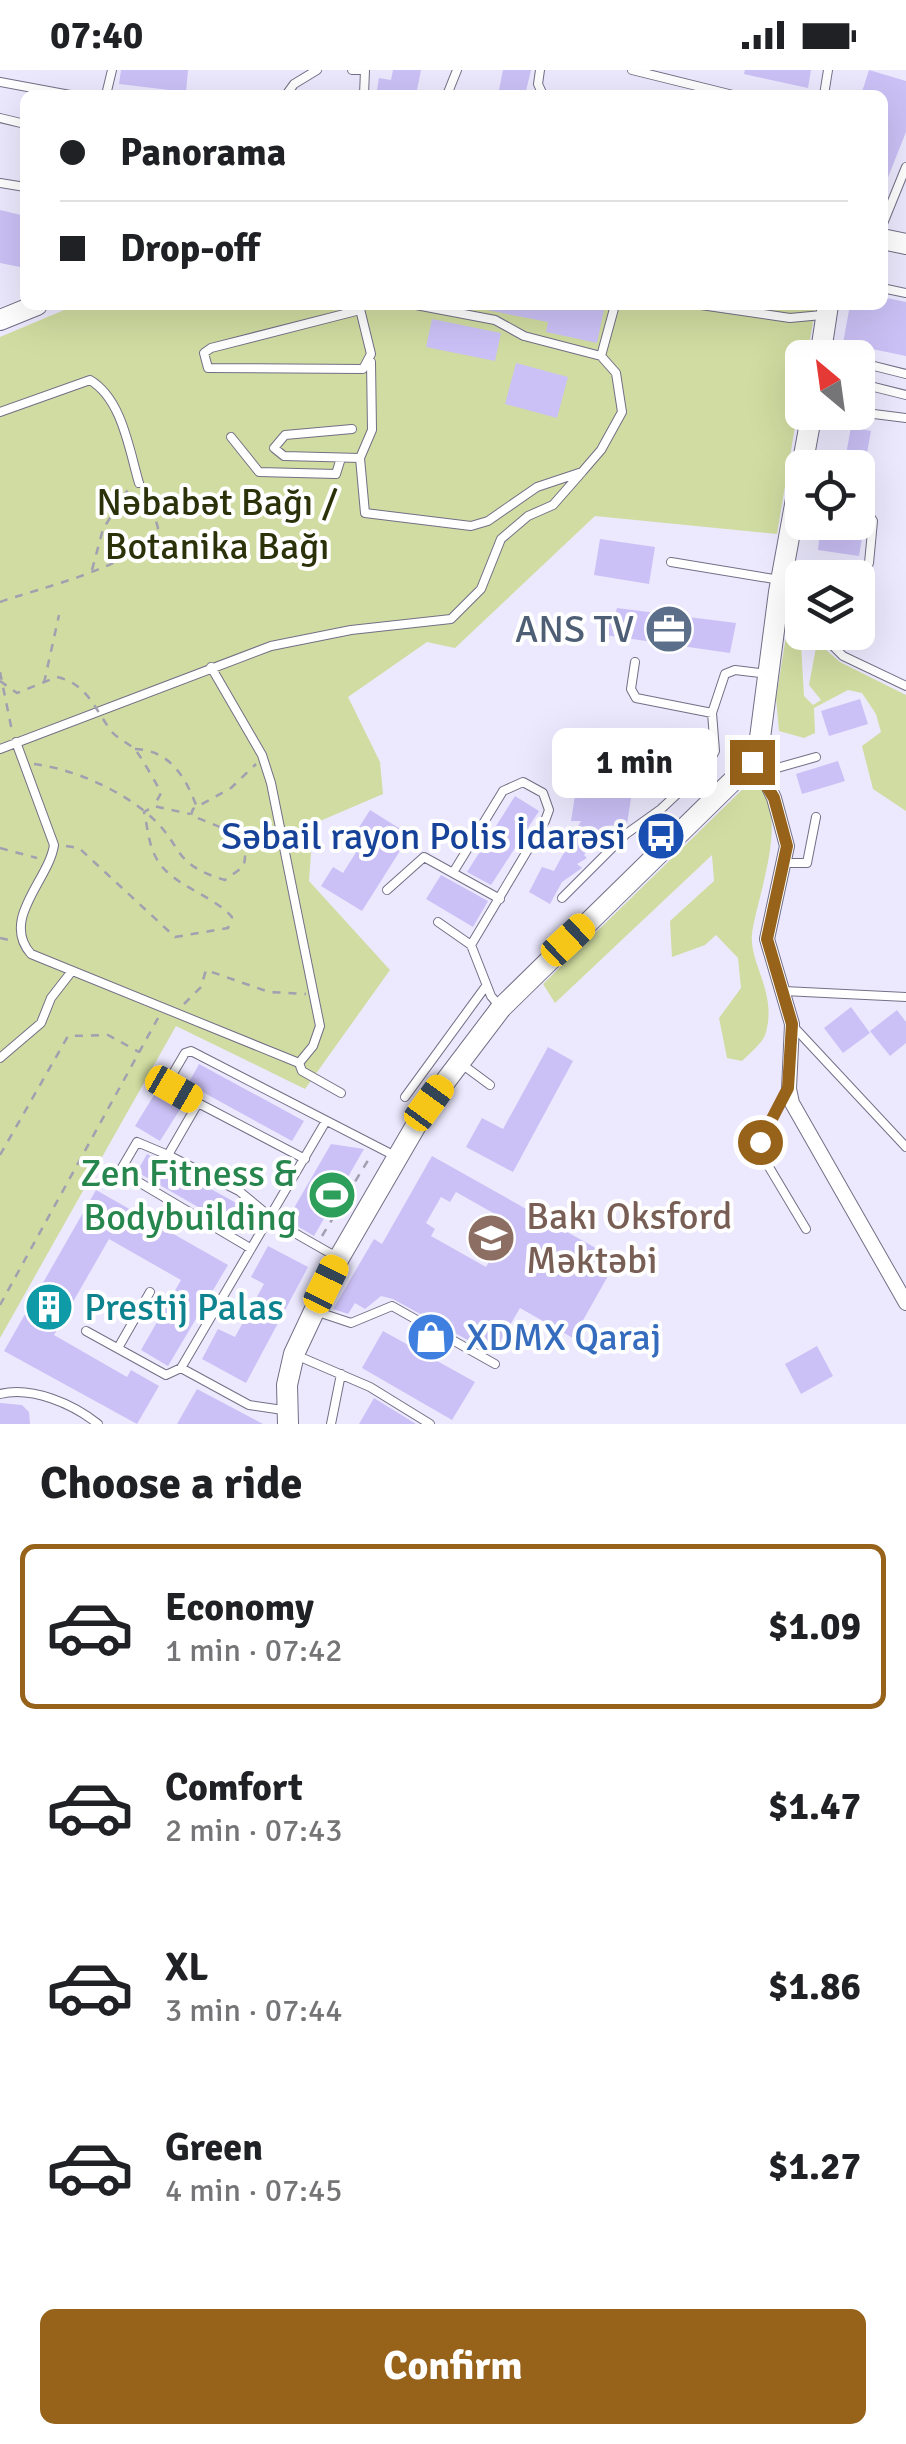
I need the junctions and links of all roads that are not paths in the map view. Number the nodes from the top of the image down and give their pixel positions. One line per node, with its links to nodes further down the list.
1 (317, 70): 6 (lane)
2 (352, 70): 7 (lane)
3 (632, 70): 8 (lane)
4 (0, 82): 5 (lane)
5 (43, 90)
6 (290, 90)
7 (364, 90)
8 (713, 90)
9 (906, 167): 10 (lane)
10 (888, 211)
11 (25, 310): 18 (street)
12 (353, 310): 21 (lane)
13 (360, 310): 21 (lane)
14 (442, 310): 20 (lane)
15 (614, 310): 20 (lane)
16 (735, 310): 17 (lane)
17 (827, 310): 19 (street)
18 (0, 320)
19 (823, 340)
20 (601, 356): 33 (lane)
21 (371, 362): 32 (lane)
22 (875, 366): 23 (lane)
23 (906, 374)
24 (875, 387): 25 (lane)
25 (906, 395)
26 (0, 412): 34 (lane)
27 (875, 414): 28 (lane)
28 (906, 418)
29 (352, 430): 31 (lane)
30 (231, 436): 31 (lane)
31 (341, 458): 32 (lane)
32 (360, 458): 33 (lane)
33 (582, 472): 41 (lane)
34 (139, 482)
35 (789, 540): 37 (street)
36 (671, 562): 37 (lane)
37 (780, 586): 38 (lane); 42 (street)
38 (785, 590)
39 (837, 650): 43 (lane)
40 (635, 662): 44 (lane)
41 (212, 667): 45 (lane); 66 (lane)
42 (768, 674): 44 (lane); 48 (street)
43 (906, 686)
44 (712, 713): 50 (lane)
45 (16, 742): 46 (lane); 59 (lane)
46 (0, 749)
47 (816, 757): 48 (lane)
48 (757, 767): 52 (street); 63 (street)
49 (580, 772): 50 (lane)
50 (680, 792): 56 (lane)
51 (816, 817): 52 (lane)
52 (784, 863): 61 (street)
53 (454, 871): 54 (lane); 55 (lane); 55 (lane)
54 (387, 890)
55 (500, 898): 58 (lane)
56 (562, 898)
57 (438, 922): 58 (lane)
58 (470, 945): 60 (lane)
59 (72, 971): 65 (lane); 66 (lane)
60 (486, 986): 63 (lane); 71 (lane)
61 (784, 991): 62 (lane); 64 (street)
62 (906, 997)
63 (501, 1008): 67 (street)
64 (792, 1024): 69 (street); 74 (lane)
65 (0, 1058)
66 (299, 1063): 70 (lane)
67 (459, 1063): 68 (lane); 76 (street)
68 (490, 1085)
69 (788, 1088): 79 (lane); 83 (street)
70 (341, 1093)
71 (404, 1097)
72 (198, 1103): 73 (lane); 75 (lane); 77 (lane)
73 (326, 1121): 76 (lane); 77 (lane)
74 (906, 1147)
75 (168, 1155): 78 (lane); 80 (lane)
76 (396, 1156): 81 (street)
77 (304, 1160): 78 (lane)
78 (270, 1217): 80 (lane); 81 (lane)
79 (806, 1229)
80 (250, 1248): 89 (lane)
81 (339, 1258): 84 (street)
82 (150, 1292): 86 (lane)
83 (906, 1302)
84 (314, 1311): 87 (street); 88 (lane)
85 (86, 1331): 86 (lane)
86 (118, 1348): 89 (lane)
87 (294, 1354): 90 (lane); 92 (street)
88 (495, 1364)
89 (181, 1368): 92 (lane)
90 (341, 1374): 94 (lane); 95 (lane)
91 (0, 1394): 93 (lane)
92 (288, 1418)
93 (98, 1424)
94 (331, 1424)
95 (430, 1424)

